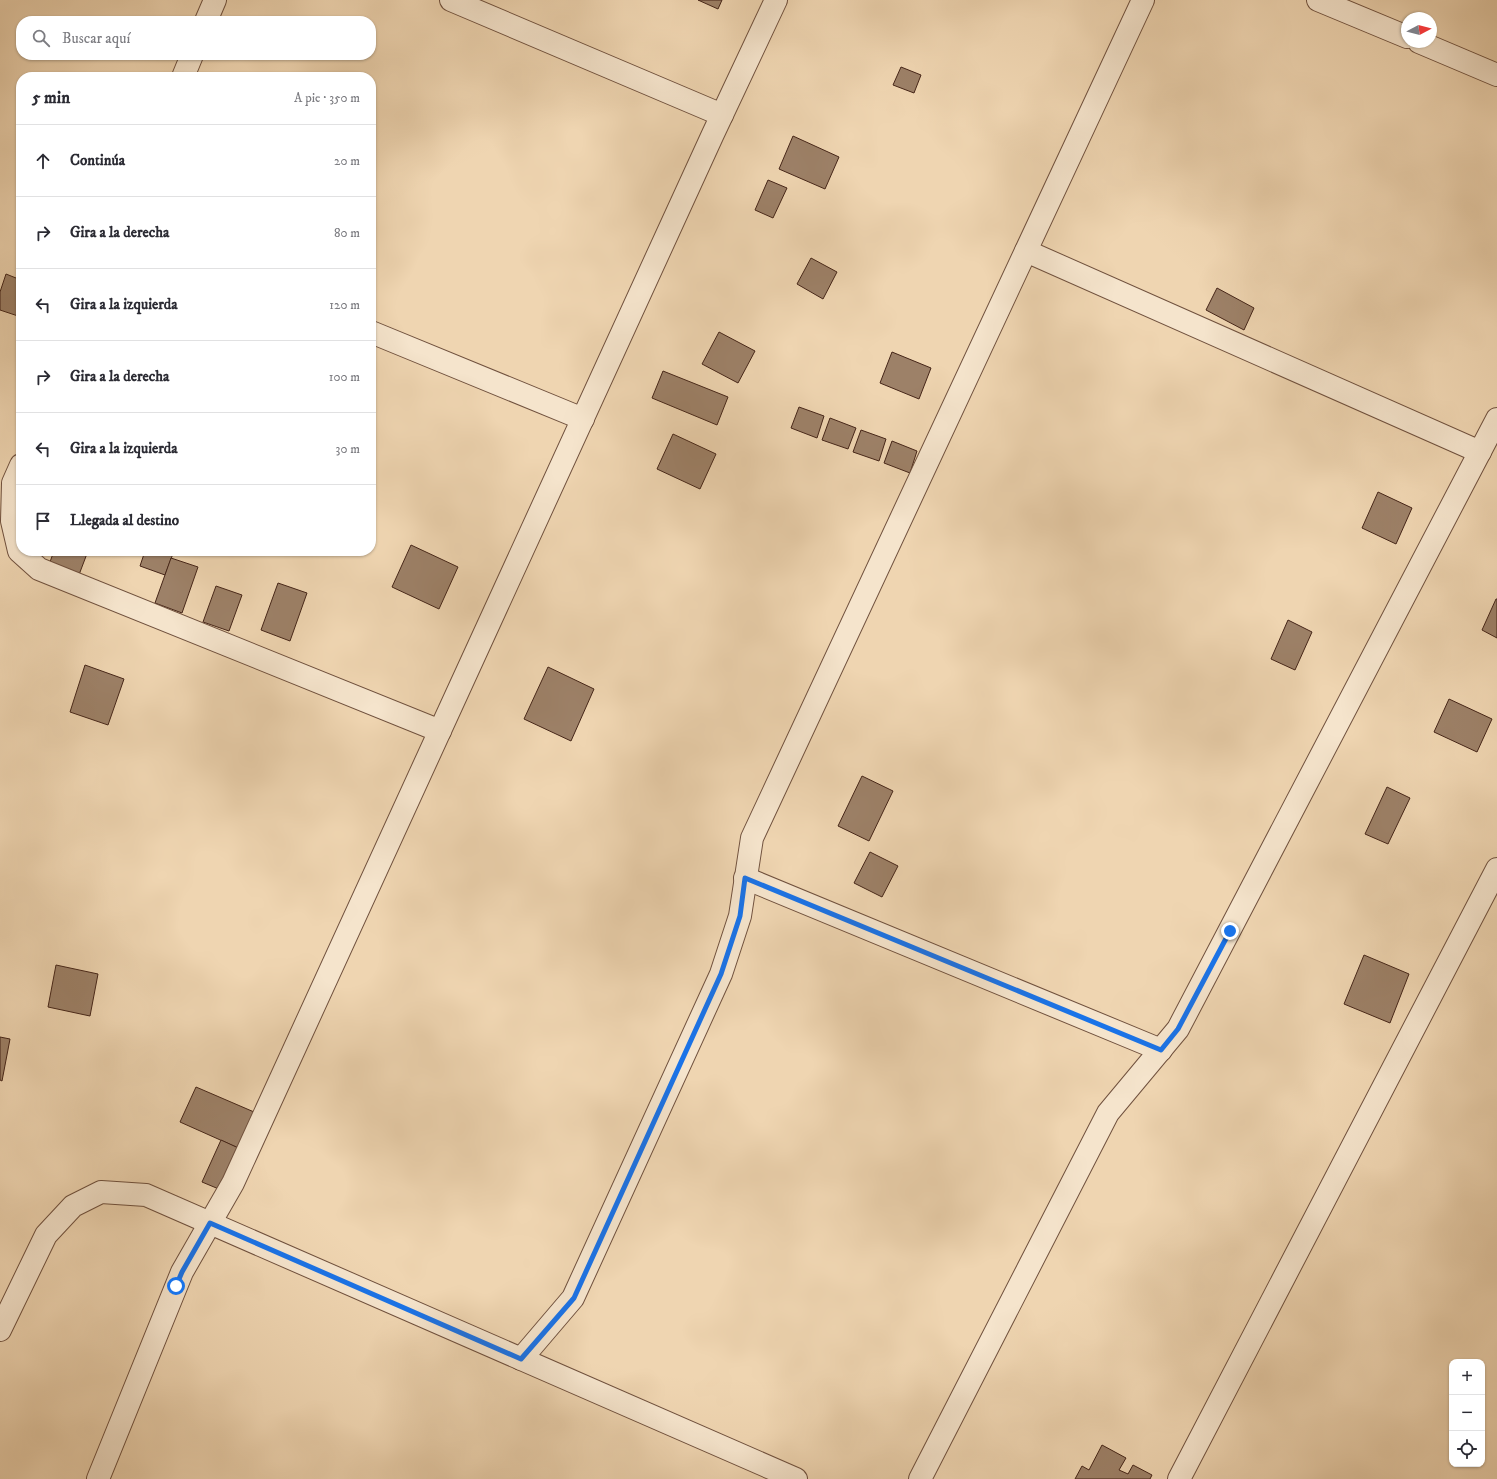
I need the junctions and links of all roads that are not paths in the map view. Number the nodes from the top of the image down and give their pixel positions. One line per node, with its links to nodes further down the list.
1 (215, 0): 6 (street)
2 (451, 0): 12 (street)
3 (776, 0): 12 (street)
4 (1143, 0): 13 (street)
5 (1318, 0): 7 (street)
6 (208, 16)
7 (1401, 35)
8 (1433, 48): 11 (street)
9 (190, 60): 10 (street)
10 (185, 72)
11 (1497, 75)
12 (722, 115): 15 (street)
13 (1026, 251): 17 (street); 23 (street)
14 (376, 334): 15 (street)
15 (583, 419): 21 (street)
16 (1497, 419): 17 (street)
17 (1480, 452): 24 (street)
18 (16, 476): 19 (street)
19 (16, 538)
20 (25, 556): 21 (street)
21 (440, 731): 25 (street)
22 (1497, 869): 31 (street)
23 (745, 878): 24 (street); 27 (street)
24 (1161, 1050): 30 (street)
25 (210, 1223): 26 (street); 27 (street); 28 (street)
26 (0, 1330)
27 (521, 1359): 29 (street)
28 (98, 1479)
29 (796, 1479)
30 (920, 1479)
31 (1179, 1479)

